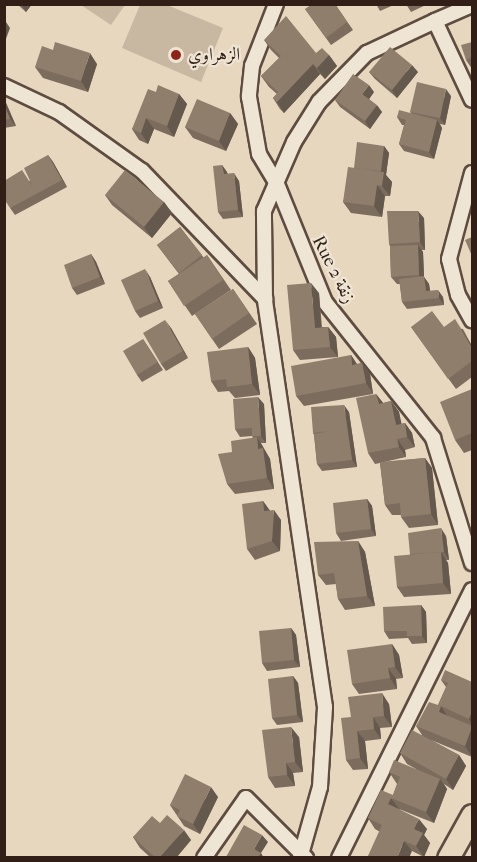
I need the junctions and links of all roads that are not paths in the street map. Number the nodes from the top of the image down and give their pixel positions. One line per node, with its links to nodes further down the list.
1 (276, 4): 7 (street, Rue 2 زنقة)
2 (472, 5): 3 (street)
3 (435, 21): 5 (street); 7 (street)
4 (4, 86): 8 (street)
5 (472, 100)
6 (472, 172): 9 (street)
7 (277, 184): 8 (street); 10 (street, Rue 2 زنقة)
8 (265, 299): 13 (street)
9 (472, 320)
10 (472, 563)
11 (472, 590): 15 (street)
12 (472, 815): 16 (main road)
13 (303, 856): 14 (street)
14 (204, 858)
15 (339, 858)
16 (448, 858)

